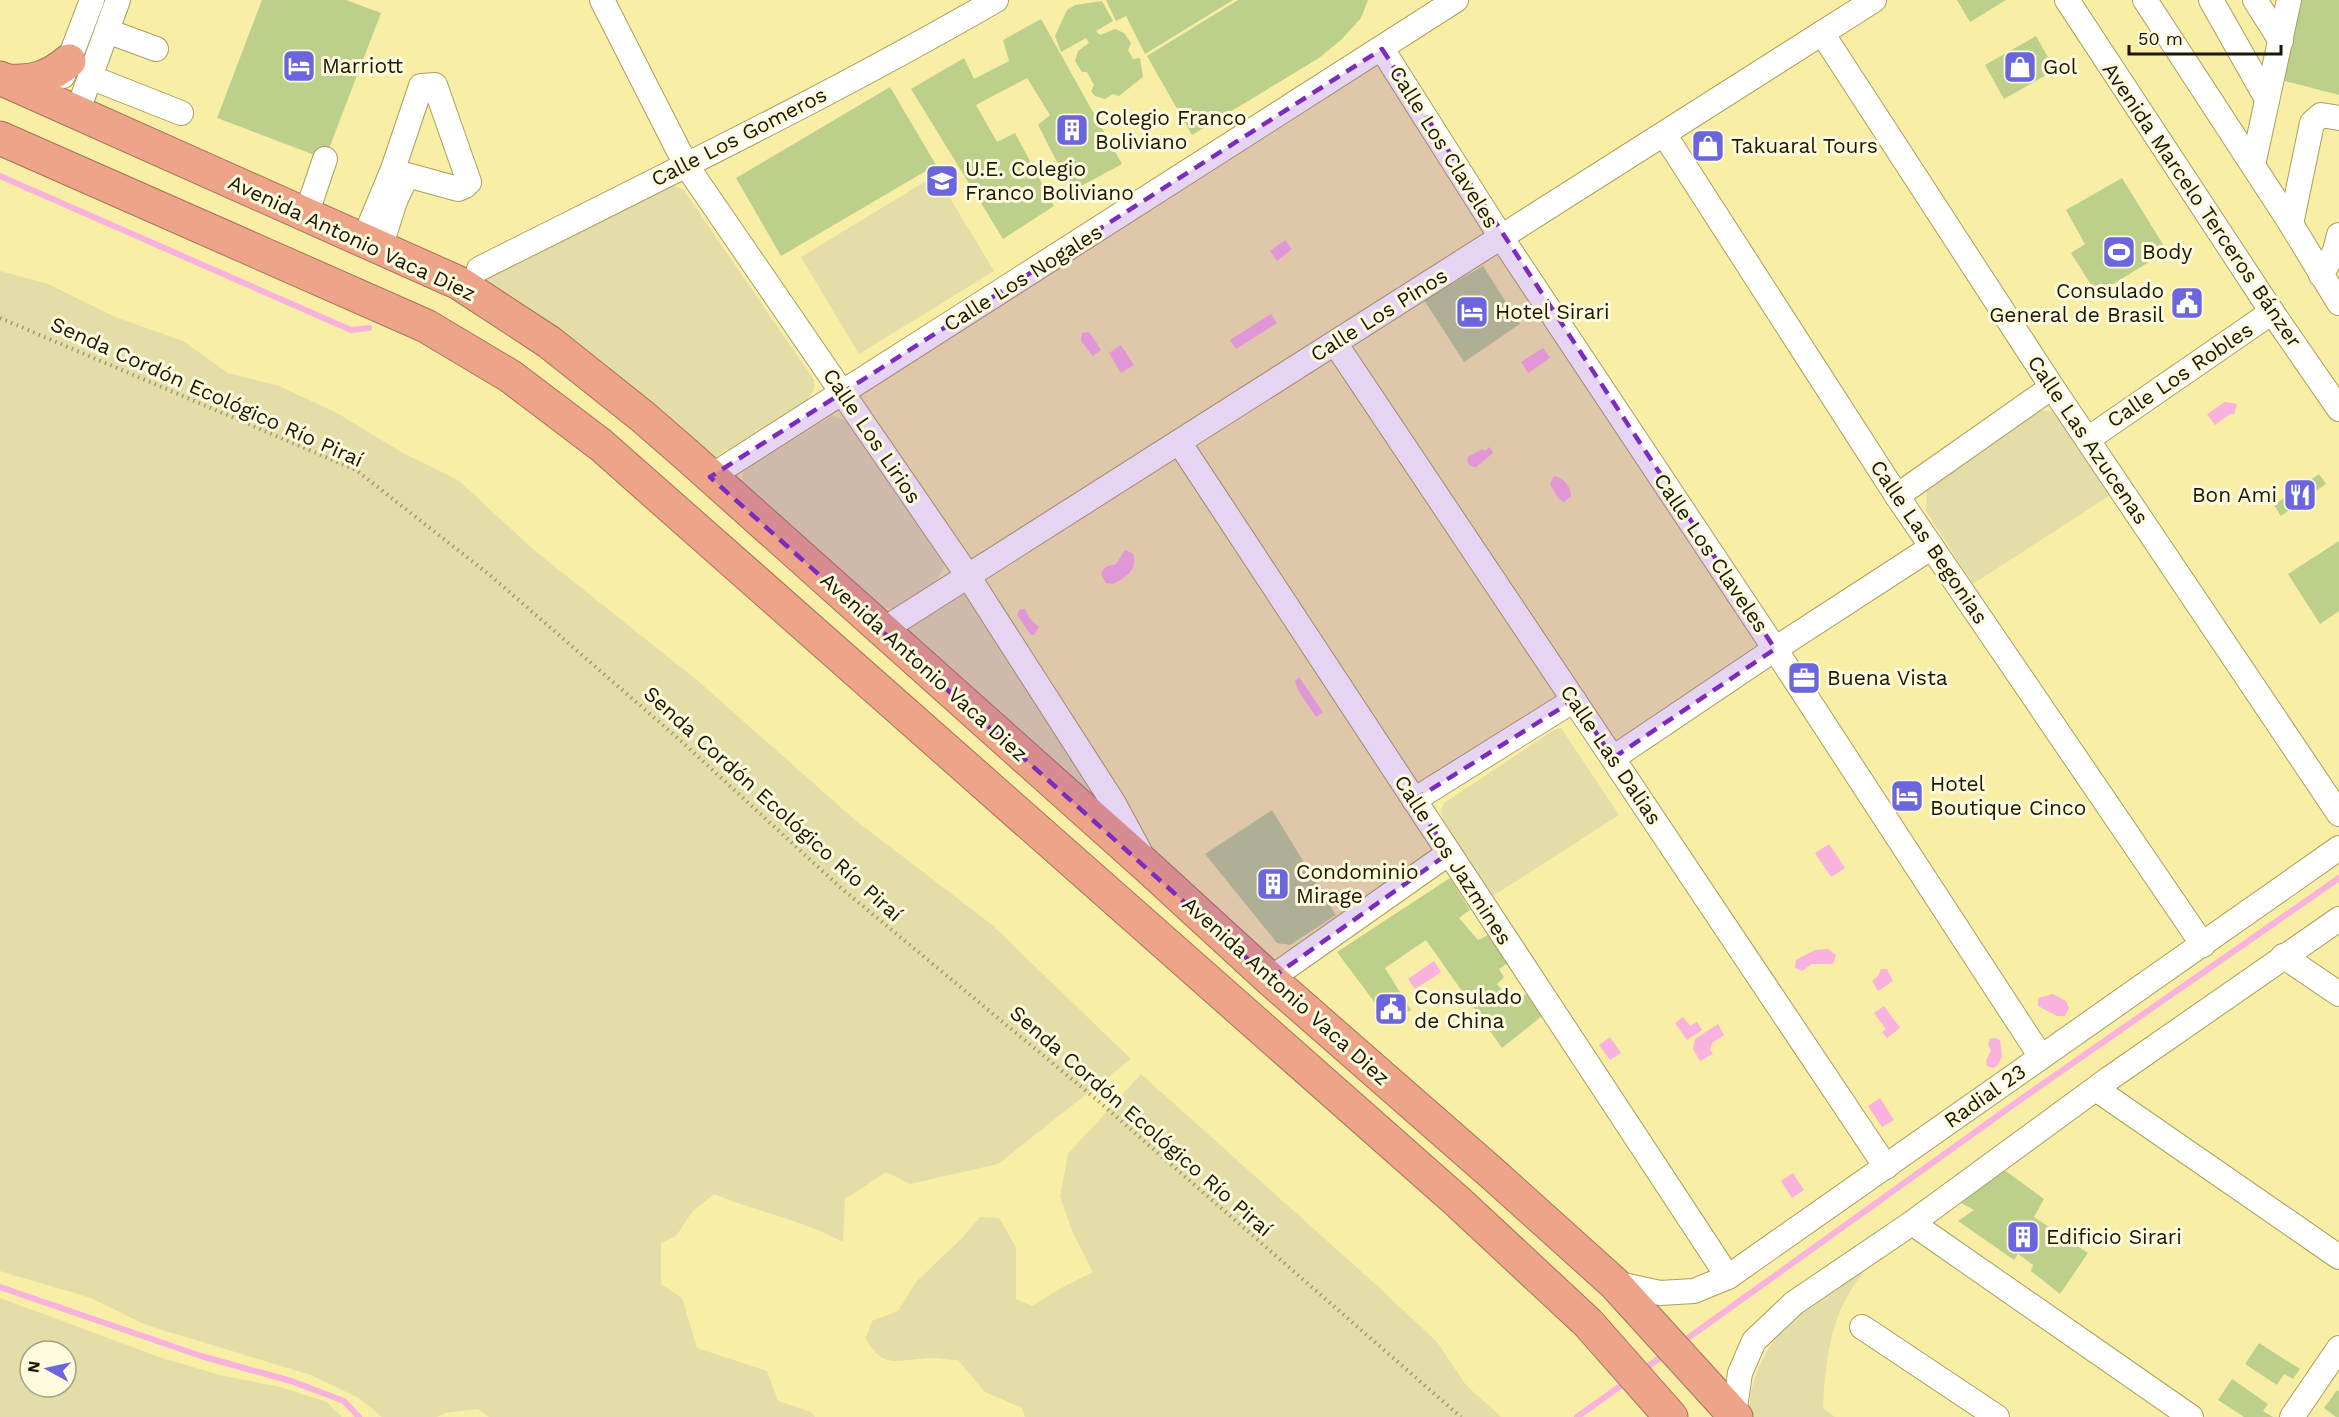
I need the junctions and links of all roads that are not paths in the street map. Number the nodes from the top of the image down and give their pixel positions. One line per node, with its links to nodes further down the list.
1 (92, 0): 17 (street)
2 (118, 0): 12 (street)
3 (602, 0): 26 (street, Calle Los Lirios)
4 (996, 0): 26 (street, Calle Los Gomeros)
5 (1874, 0): 13 (street, Calle Los Pinos)
6 (2067, 0): 37 (street, Avenida Marcelo Terceros Bánzer)
7 (2145, 0): 27 (street)
8 (2211, 0): 19 (street)
9 (2255, 0): 14 (street)
10 (2289, 0): 14 (street)
11 (1444, 3): 16 (street, Calle Los Nogales)
12 (107, 31): 15 (street); 17 (street)
13 (1822, 33): 23 (street, Calle Los Pinos); 39 (street, Calle Las Azucenas)
14 (2281, 41): 19 (street)
15 (156, 49)
16 (1382, 49): 31 (street, Calle Los Claveles); 40 (street, Calle Los Nogales)
17 (79, 69): 18 (highway); 20 (street); 21 (street)
18 (4, 79): 20 (highway, Avenida Antonio Vaca Diez)
19 (2267, 99): 27 (street)
20 (65, 107): 29 (highway, Avenida Antonio Vaca Diez)
21 (181, 113)
22 (2339, 118): 30 (street)
23 (1664, 134): 31 (street, Calle Los Pinos); 45 (street, Calle Las Begonias)
24 (0, 138): 62 (highway, Avenida Antonio Vaca Diez)
25 (325, 159): 29 (street)
26 (686, 165): 34 (street, Calle Los Gomeros); 40 (street, Calle Los Lirios)
27 (2253, 165): 30 (street)
28 (400, 172): 32 (street)
29 (306, 215): 32 (highway, Avenida Antonio Vaca Diez)
30 (2290, 224): 35 (street)
31 (1501, 237): 38 (street, Calle Los Pinos); 49 (street, Calle Los Claveles)
32 (372, 244): 44 (highway, Avenida Antonio Vaca Diez)
33 (2338, 247): 35 (street)
34 (479, 269)
35 (2321, 274): 36 (street)
36 (2339, 303)
37 (2272, 312): 41 (street, Avenida Marcelo Terceros Bánzer); 42 (street, Calle Los Robles)
38 (1335, 343): 43 (street, Calle Los Pinos); 50 (street, Calle Las Dalias)
39 (2052, 387): 42 (street, Calle Las Azucenas); 45 (street)
40 (843, 392): 44 (street, Calle Los Nogales); 47 (street, Calle Los Lirios)
41 (2339, 409)
42 (2088, 439): 53 (street, Calle Las Azucenas)
43 (1179, 442): 47 (street, Calle Los Pinos); 52 (street, Calle Los Jazmines)
44 (710, 477): 48 (highway, Avenida Antonio Vaca Diez)
45 (1897, 496): 46 (street, Calle Las Begonias)
46 (1932, 546): 49 (street); 58 (street, Calle Las Begonias)
47 (968, 576): 48 (street, Calle Los Pinos); 56 (street, Calle Los Lirios)
48 (883, 630): 56 (highway, Avenida Antonio Vaca Diez)
49 (1775, 649): 51 (street); 63 (street, Calle Los Claveles)
50 (1574, 700): 51 (street, Calle Las Dalias); 52 (street)
51 (1613, 758): 66 (street, Calle Las Dalias)
52 (1414, 800): 55 (street, Calle Los Jazmines)
53 (2339, 814)
54 (2339, 848): 58 (street, Radial 23)
55 (1449, 853): 60 (street); 69 (street, Calle Los Jazmines)
56 (1149, 868): 60 (highway, Avenida Antonio Vaca Diez)
57 (2339, 919): 59 (street)
58 (2203, 945): 63 (street, Radial 23)
59 (2283, 956): 61 (street); 65 (street)
60 (1270, 979): 64 (highway, Avenida Antonio Vaca Diez)
61 (2339, 994)
62 (1282, 1048): 64 (highway); 73 (highway, Avenida Antonio Vaca Diez)
63 (2041, 1057): 66 (street, Radial 23)
64 (1372, 1068): 70 (highway, Avenida Antonio Vaca Diez)
65 (2096, 1089): 67 (street); 68 (street)
66 (1886, 1167): 69 (street, Radial 23)
67 (1912, 1223): 74 (street); 76 (street)
68 (2339, 1257)
69 (1728, 1277): 70 (street, Radial 23)
70 (1614, 1283): 74 (highway, Avenida Antonio Vaca Diez)
71 (1862, 1327): 75 (street)
72 (2339, 1348): 77 (street)
73 (1662, 1407)
74 (1735, 1416)
75 (1997, 1417)
76 (2191, 1417)
77 (2292, 1417)

